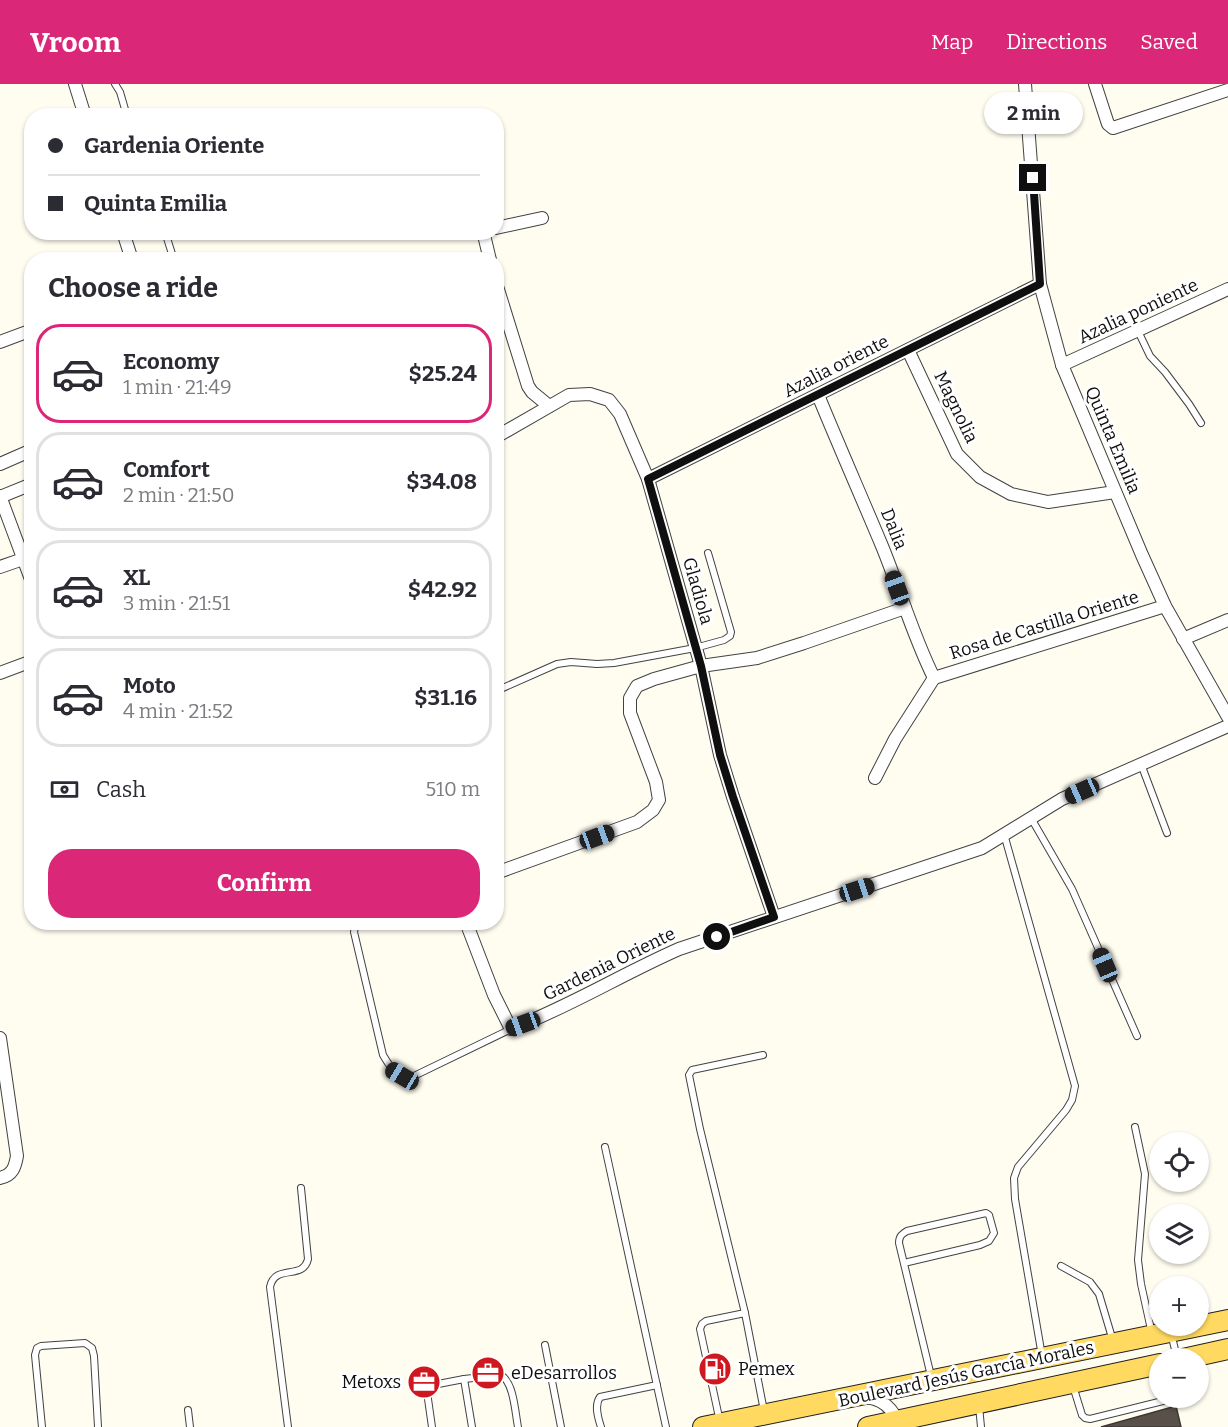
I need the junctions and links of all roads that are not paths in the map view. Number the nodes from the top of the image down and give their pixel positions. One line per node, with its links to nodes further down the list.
1 (75, 84): 6 (street)
2 (115, 84): 7 (lane)
3 (1025, 84): 10 (street, Quinta Emilia)
4 (1095, 84): 5 (street)
5 (1228, 90)
6 (82, 108)
7 (125, 108)
8 (542, 218): 9 (street)
9 (504, 226)
10 (1040, 284): 16 (street, Azalia oriente); 17 (street, Quinta Emilia)
11 (1228, 289): 13 (street, Azalia poniente)
12 (504, 309): 19 (street)
13 (1138, 331): 17 (street, Azalia poniente); 20 (lane)
14 (24, 333): 15 (street)
15 (0, 342)
16 (908, 350): 18 (street, Azalia oriente); 26 (street, Magnolia)
17 (1062, 365): 26 (street, Quinta Emilia)
18 (818, 395): 24 (street, Azalia oriente); 32 (street, Dalia)
19 (549, 406): 21 (street, Gladiola); 24 (street, Gladiola)
20 (1201, 423)
21 (504, 433)
22 (24, 454): 23 (street)
23 (0, 464)
24 (648, 479): 35 (street, Gladiola)
25 (24, 487): 27 (street)
26 (1115, 492): 31 (street, Quinta Emilia)
27 (0, 496): 29 (street)
28 (708, 553): 35 (lane)
29 (23, 559): 30 (street)
30 (0, 567)
31 (1165, 606): 34 (street, Quinta Emilia); 39 (street, Rosa de Castilla Oriente)
32 (905, 608): 37 (street); 39 (street, Dalia)
33 (1228, 620): 34 (street)
34 (1183, 639): 41 (street, Quinta Emilia)
35 (695, 648): 37 (street, Gladiola); 40 (lane)
36 (24, 664): 38 (street)
37 (701, 666): 48 (street); 49 (street, Gladiola)
38 (0, 673)
39 (934, 678): 44 (street)
40 (504, 687)
41 (1228, 717)
42 (1228, 726): 43 (street, Gardenia Oriente)
43 (1142, 764): 45 (street, Gardenia Oriente); 46 (lane)
44 (875, 778)
45 (1030, 818): 47 (street, Gardenia Oriente); 53 (lane)
46 (1167, 833)
47 (1004, 834): 49 (street, Gardenia Oriente); 71 (lane)
48 (504, 870)
49 (774, 917): 52 (street, Gardenia Oriente)
50 (354, 930): 52 (lane)
51 (469, 930): 52 (street)
52 (511, 1029)
53 (1137, 1036)
54 (0, 1038): 58 (street)
55 (763, 1055): 63 (lane)
56 (1135, 1127): 62 (lane)
57 (606, 1147): 76 (lane)
58 (0, 1178)
59 (301, 1188): 87 (lane)
60 (904, 1263): 60 (lane); 74 (lane)
61 (1060, 1266): 67 (lane)
62 (1149, 1303)
63 (745, 1313): 81 (lane); 83 (lane)
64 (1228, 1320): 65 (main road, Boulevard Jesús García Morales)
65 (1209, 1324)
66 (1152, 1336): 67 (main road, Boulevard Jesús García Morales)
67 (1114, 1344): 71 (main road, Boulevard Jesús García Morales)
68 (545, 1345): 91 (lane)
69 (1228, 1350): 70 (main road)
70 (1209, 1354)
71 (1042, 1358): 74 (main road, Boulevard Jesús García Morales)
72 (1149, 1366): 75 (main road, Boulevard Jesús García Morales)
73 (464, 1379): 88 (lane); 89 (lane); 90 (lane)
74 (933, 1381): 77 (main road, Boulevard Jesús García Morales)
75 (1072, 1382): 78 (main road, Boulevard Jesús García Morales); 79 (lane)
76 (657, 1385): 92 (lane); 93 (lane)
77 (860, 1396): 81 (main road, Boulevard Jesús García Morales); 82 (street)
78 (979, 1403): 82 (main road, Boulevard Jesús García Morales); 95 (lane)
79 (1149, 1404)
80 (188, 1410): 86 (lane)
81 (765, 1414): 83 (main road, Boulevard Jesús García Morales)
82 (898, 1424): 94 (main road, Boulevard Jesús García Morales)
83 (712, 1425)
84 (42, 1427): 85 (lane)
85 (98, 1427)
86 (190, 1427)
87 (288, 1427)
88 (432, 1427)
89 (472, 1427)
90 (518, 1427)
91 (561, 1427)
92 (601, 1427)
93 (666, 1427)
94 (868, 1427)
95 (981, 1427)

